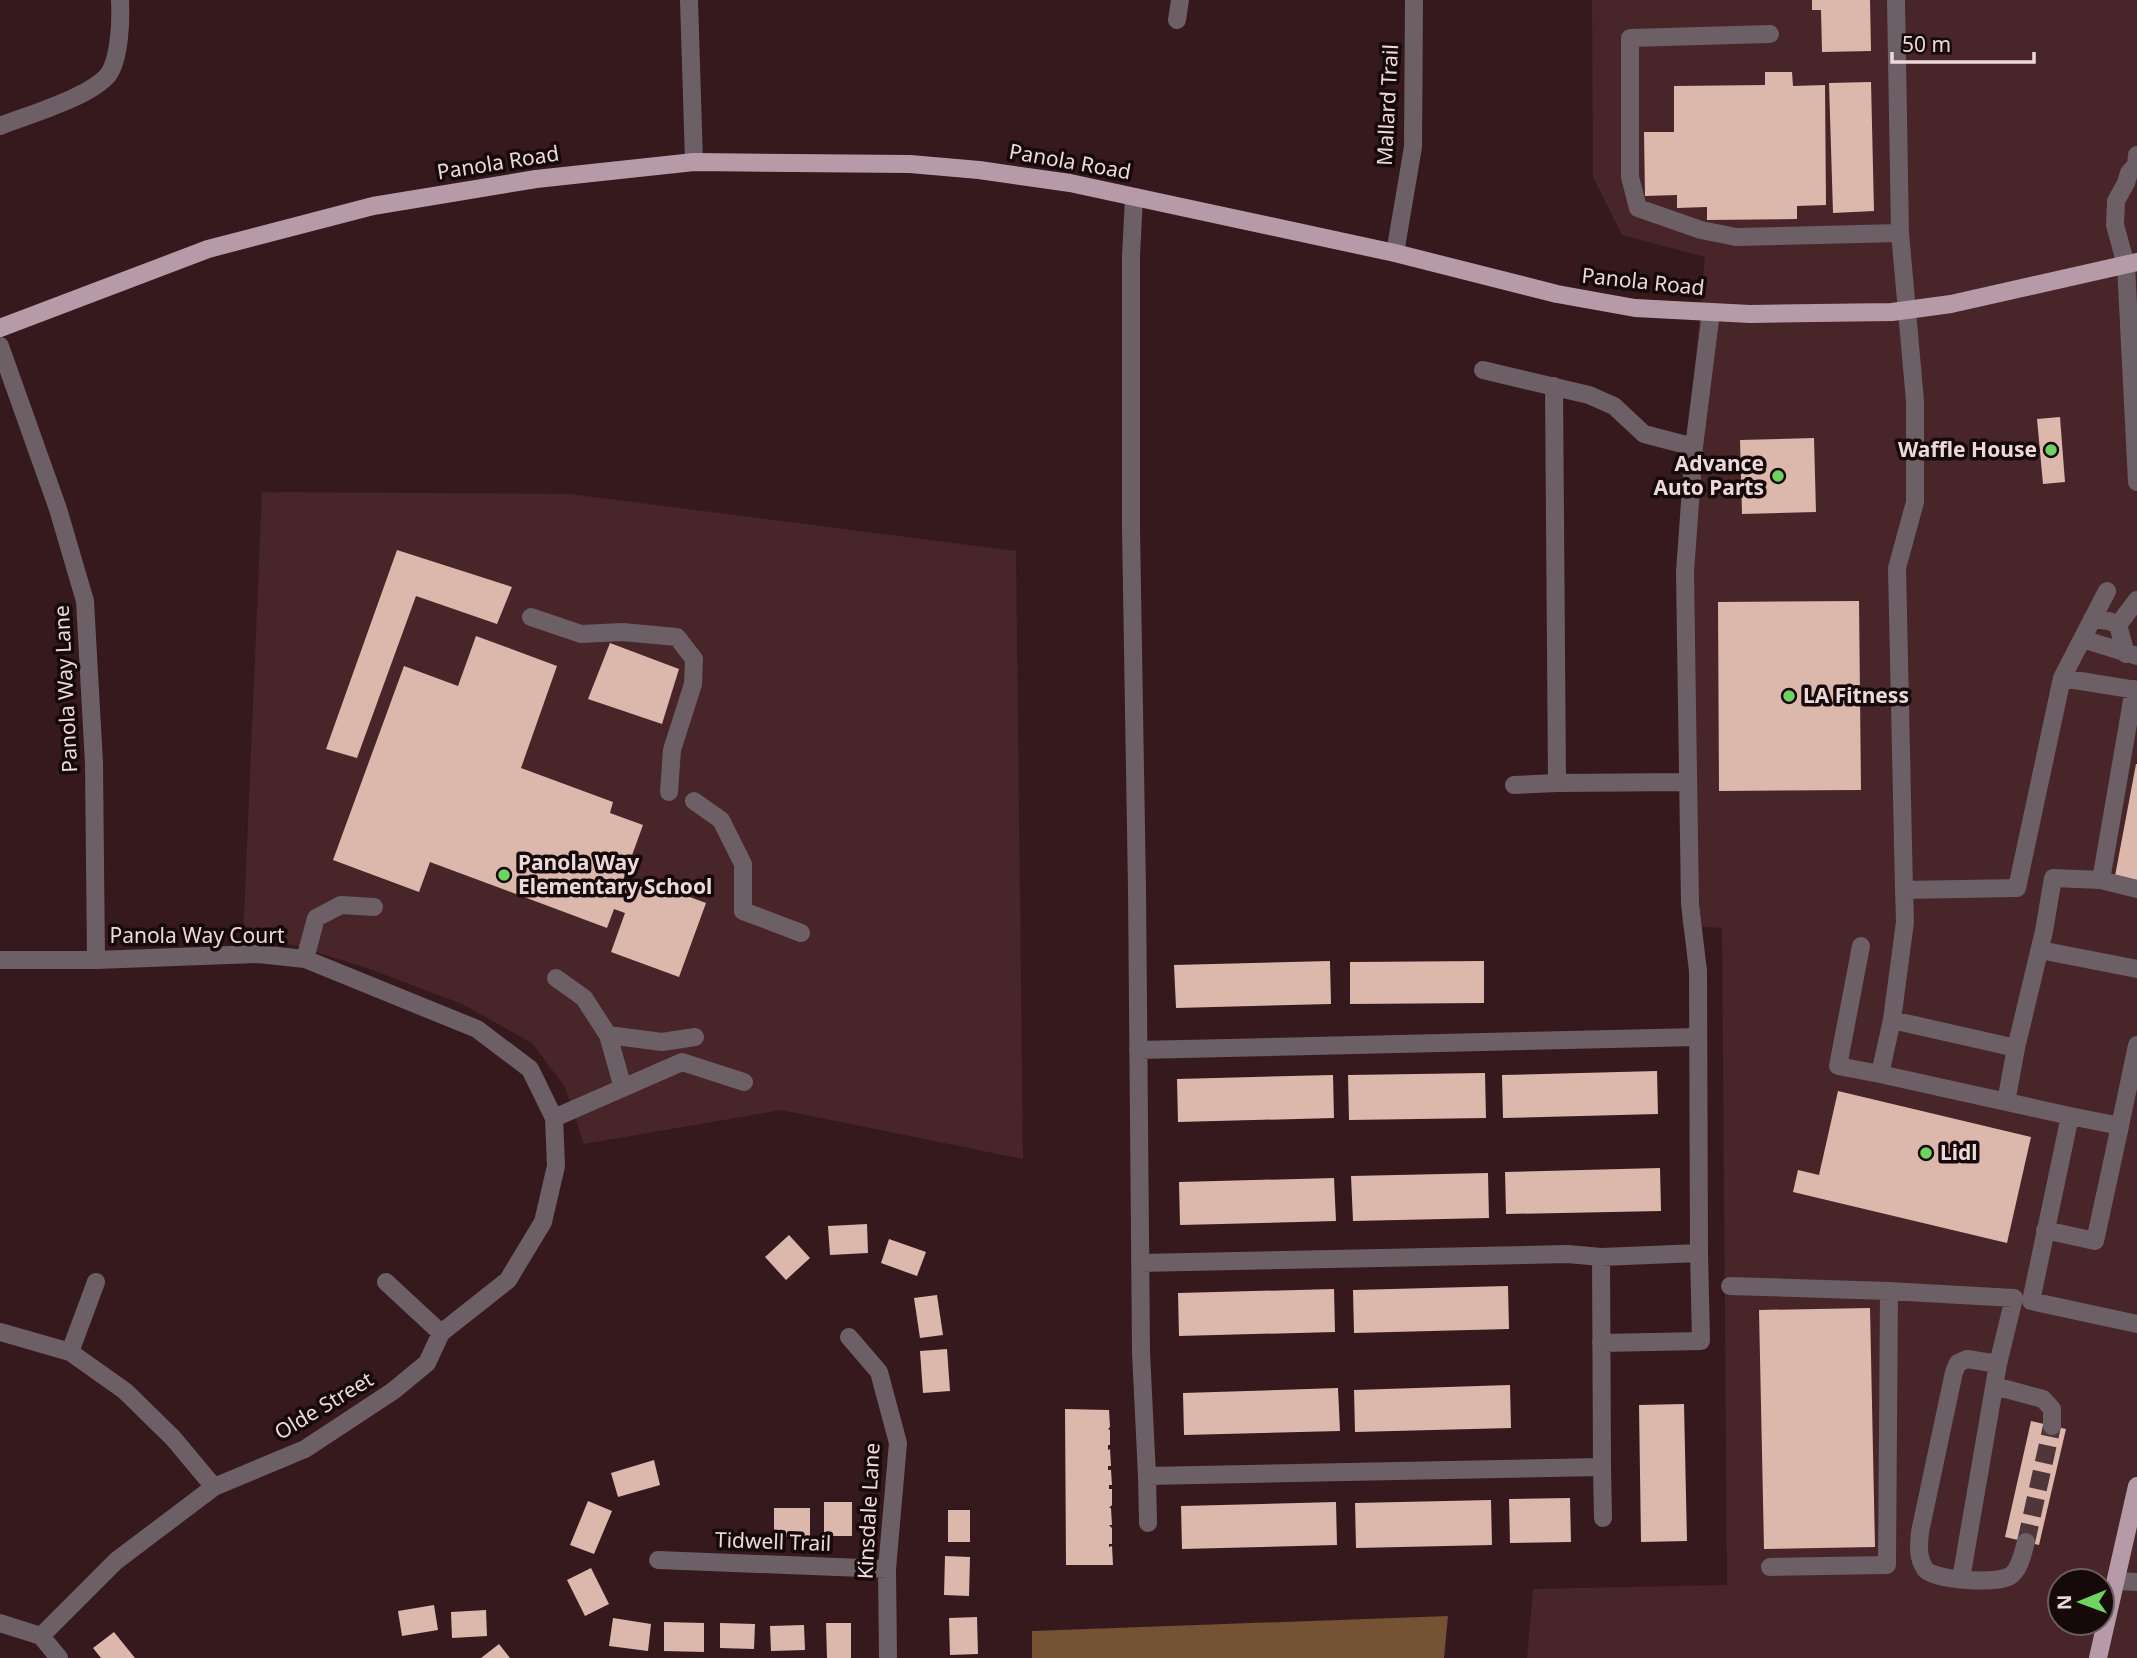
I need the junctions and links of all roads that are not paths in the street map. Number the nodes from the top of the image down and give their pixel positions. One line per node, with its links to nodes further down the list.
1 (120, 0): 8 (street)
2 (689, 0): 10 (street)
3 (1180, 0): 6 (street)
4 (1414, 0): 13 (street, Mallard Trail)
5 (1896, 0): 12 (street)
6 (1177, 20)
7 (1770, 34): 12 (street)
8 (0, 126)
9 (2137, 155): 14 (street)
10 (694, 162): 11 (main road, Panola Road); 17 (main road, Panola Road)
11 (1134, 197): 13 (main road, Panola Road); 59 (street)
12 (1900, 233): 15 (street)
13 (1395, 253): 16 (main road, Panola Road)
14 (2132, 263): 15 (main road, Panola Road); 19 (street)
15 (1906, 310): 16 (main road, Panola Road); 43 (street)
16 (1711, 312): 22 (street)
17 (0, 328)
18 (0, 346): 50 (street, Panola Way Lane)
19 (2134, 362): 23 (street)
20 (1483, 370): 21 (street)
21 (1554, 386): 22 (street); 35 (street)
22 (1694, 447): 34 (street)
23 (2137, 482)
24 (2107, 592): 27 (street)
25 (2137, 600): 28 (street)
26 (531, 617): 37 (street)
27 (2092, 619): 28 (street); 29 (street)
28 (2118, 625): 30 (street)
29 (2082, 639): 30 (street); 31 (street)
30 (2131, 655)
31 (2062, 678): 32 (street); 39 (street)
32 (2135, 690): 33 (street)
33 (2133, 721): 41 (street)
34 (1688, 782): 35 (street); 56 (street)
35 (1557, 783): 36 (street)
36 (1514, 785)
37 (669, 792)
38 (694, 801): 45 (street)
39 (2021, 873): 40 (street); 43 (street)
40 (2053, 878): 41 (street); 47 (street)
41 (2101, 880): 42 (street)
42 (2137, 889)
43 (1904, 890): 53 (street)
44 (374, 907): 48 (street)
45 (801, 933)
46 (1861, 946): 60 (street)
47 (2040, 950): 51 (street); 58 (street)
48 (304, 959): 50 (street, Panola Way Court); 65 (street, Panola Way Court)
49 (0, 960): 50 (street, Panola Way Court)
50 (96, 960)
51 (2137, 969)
52 (556, 978): 54 (street)
53 (1892, 1020): 58 (street); 60 (street)
54 (608, 1035): 55 (street); 62 (street)
55 (695, 1037)
56 (1698, 1037): 59 (street); 68 (street)
57 (2137, 1045): 66 (street)
58 (2016, 1048): 63 (street)
59 (1138, 1050): 70 (street)
60 (1880, 1074): 63 (street)
61 (744, 1082): 62 (street)
62 (623, 1088): 65 (street)
63 (2006, 1102): 64 (street)
64 (2070, 1116): 66 (street); 67 (street)
65 (554, 1118): 77 (street, Olde Street)
66 (2120, 1126): 67 (street)
67 (2045, 1230): 75 (street)
68 (1699, 1253): 69 (street); 79 (street)
69 (1601, 1257): 70 (street); 79 (street)
70 (1140, 1263): 85 (street)
71 (96, 1282): 80 (street)
72 (386, 1282): 77 (street)
73 (1730, 1286): 74 (street)
74 (1889, 1291): 81 (street); 92 (street)
75 (2137, 1324)
76 (0, 1332): 80 (street)
77 (441, 1333): 87 (street, Olde Street)
78 (849, 1337): 93 (street, Kinsdale Lane)
79 (1601, 1343): 84 (street)
80 (70, 1352): 87 (street)
81 (1998, 1364): 82 (street); 94 (street)
82 (1995, 1386): 83 (street); 94 (street)
83 (2052, 1426)
84 (1602, 1467): 85 (street); 88 (street)
85 (1147, 1476): 89 (street)
86 (2137, 1486): 95 (main road)
87 (214, 1487): 98 (street, Olde Street)
88 (1603, 1518)
89 (1148, 1523)
90 (2026, 1542): 94 (street)
91 (658, 1560): 93 (street, Tidwell Trail)
92 (1770, 1567)
93 (887, 1569): 101 (street, Kinsdale Lane)
94 (1961, 1579)
95 (2116, 1581): 96 (street)
96 (2137, 1582)
97 (0, 1623): 98 (street)
98 (41, 1636): 100 (street)
99 (2103, 1637): 102 (main road)
100 (59, 1658)
101 (888, 1658)
102 (2098, 1658)

